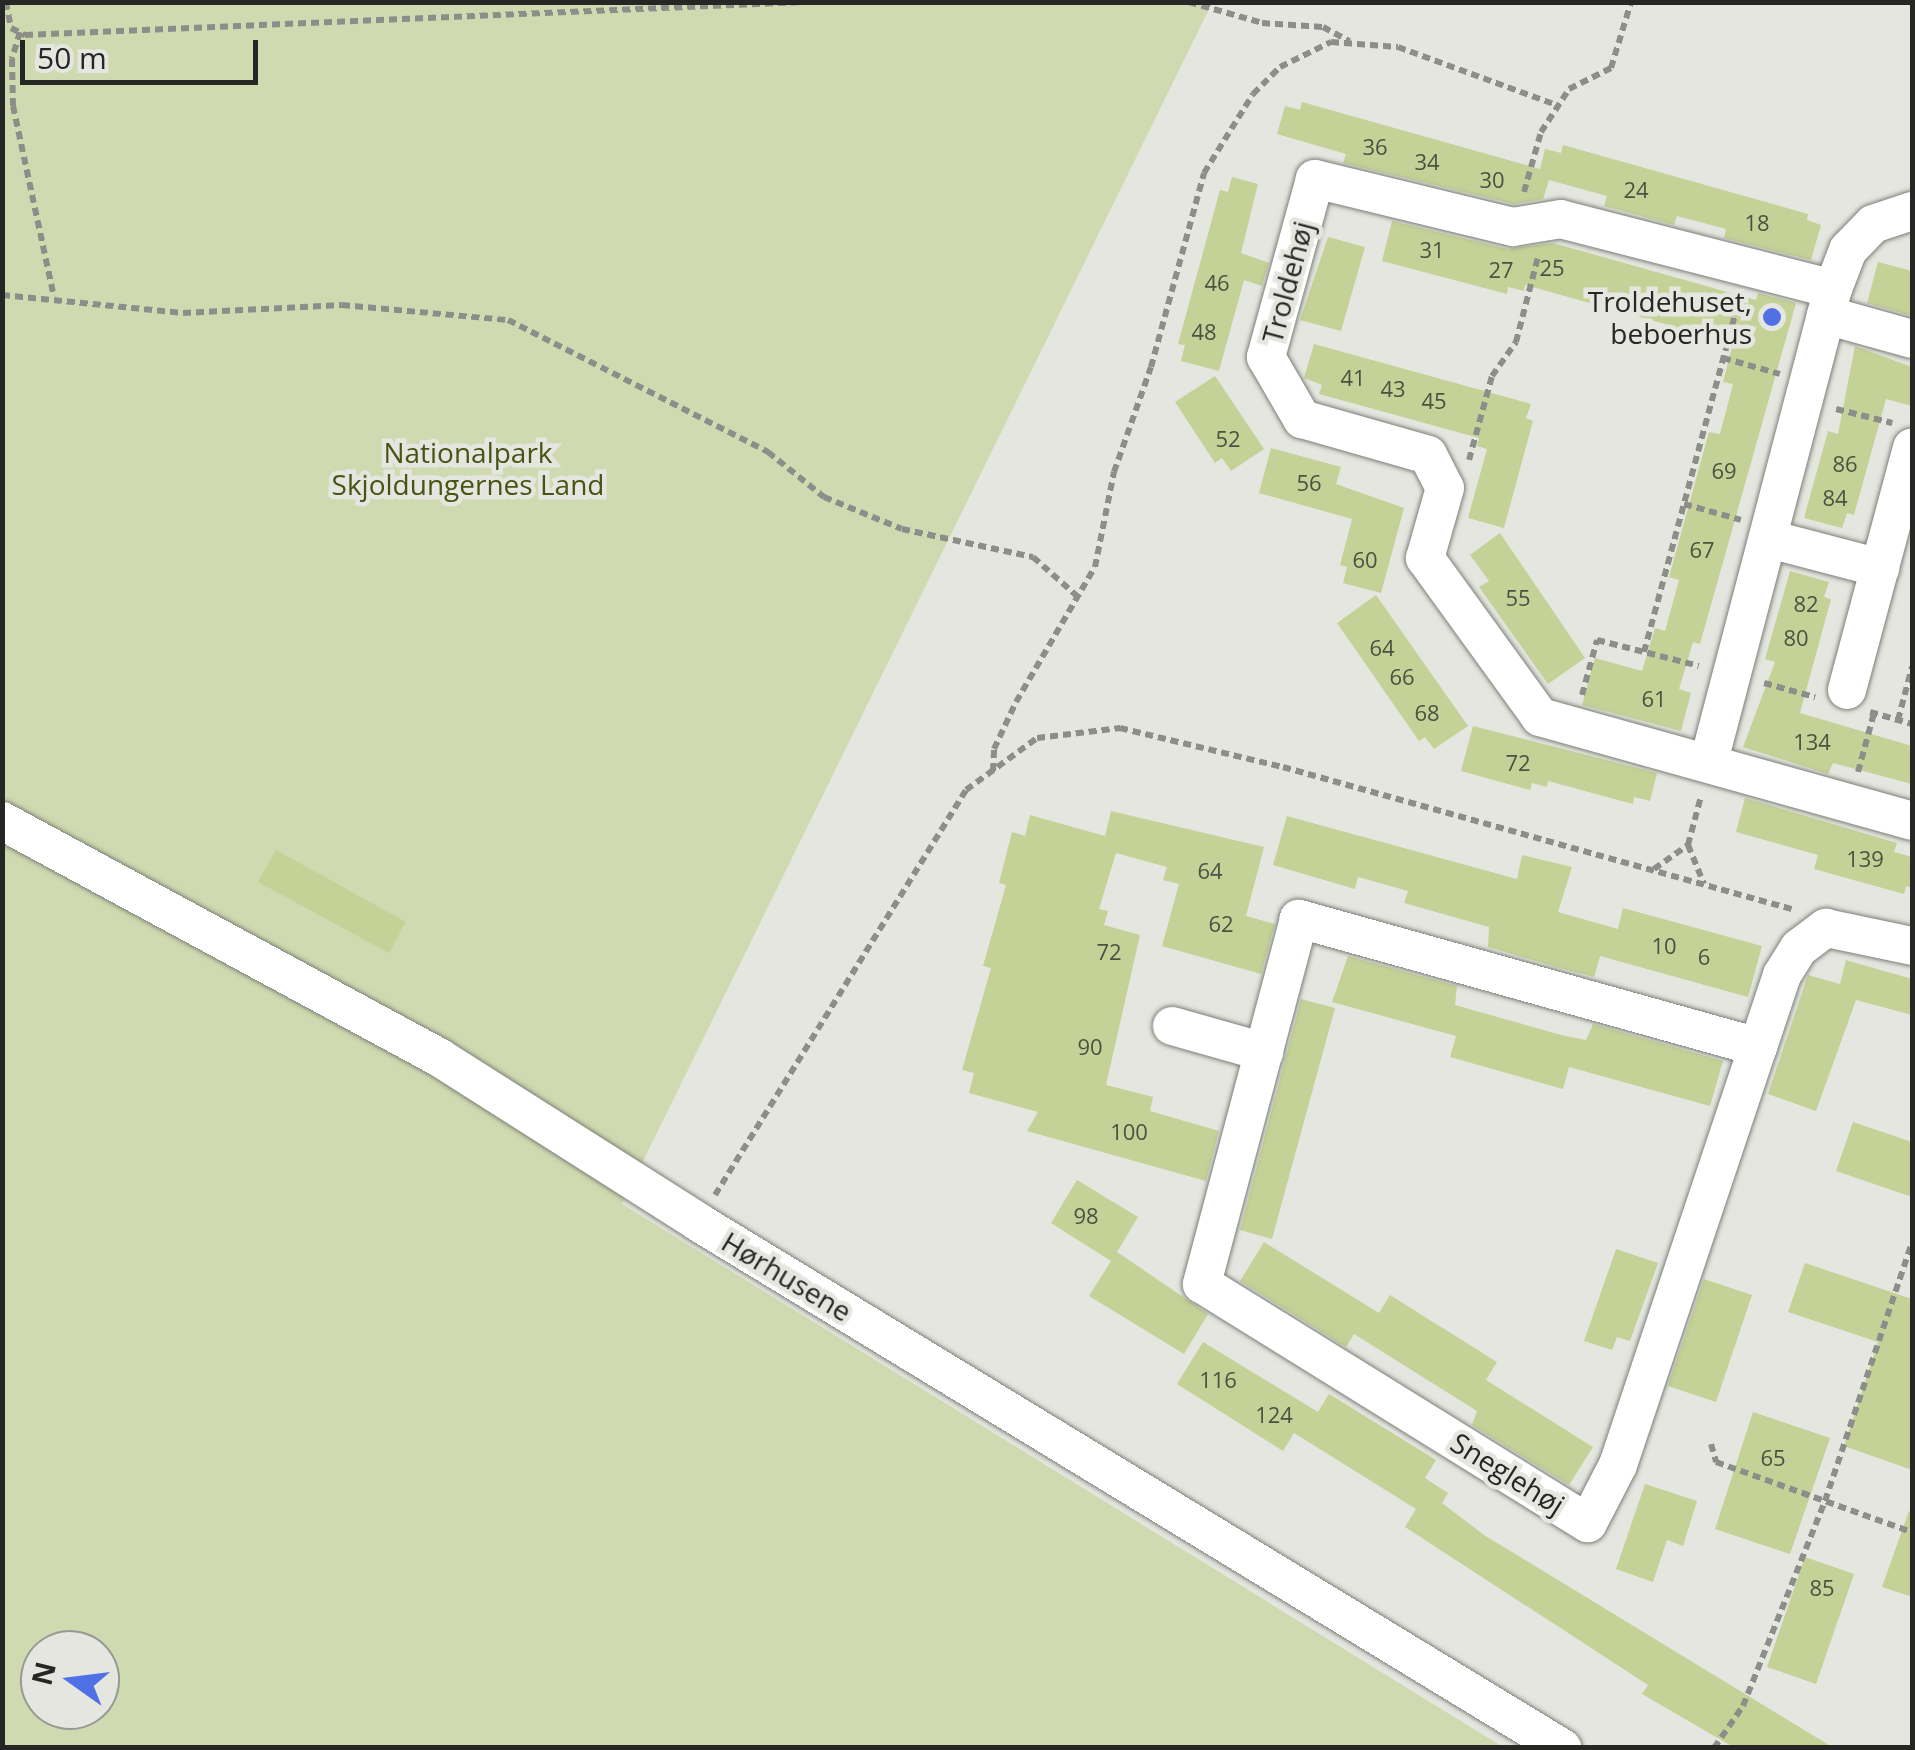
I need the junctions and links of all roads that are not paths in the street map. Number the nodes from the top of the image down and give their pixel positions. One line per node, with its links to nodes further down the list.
1 (1912, 210): 2 (street)
2 (1830, 302): 3 (street, Troldehøj); 5 (street); 8 (street, Troldehøj)
3 (1912, 339)
4 (1912, 448): 6 (street)
5 (1768, 533): 6 (street); 8 (street)
6 (1880, 568): 7 (street)
7 (1861, 702)
8 (1709, 761): 10 (street)
9 (2, 821): 15 (street, Hørhusene)
10 (1912, 821)
11 (1912, 946): 13 (street, Sneglehøj)
12 (1172, 1026): 14 (street)
13 (1758, 1047): 14 (street, Sneglehøj); 14 (street, Sneglehøj)
14 (1264, 1052)
15 (1562, 1748)

